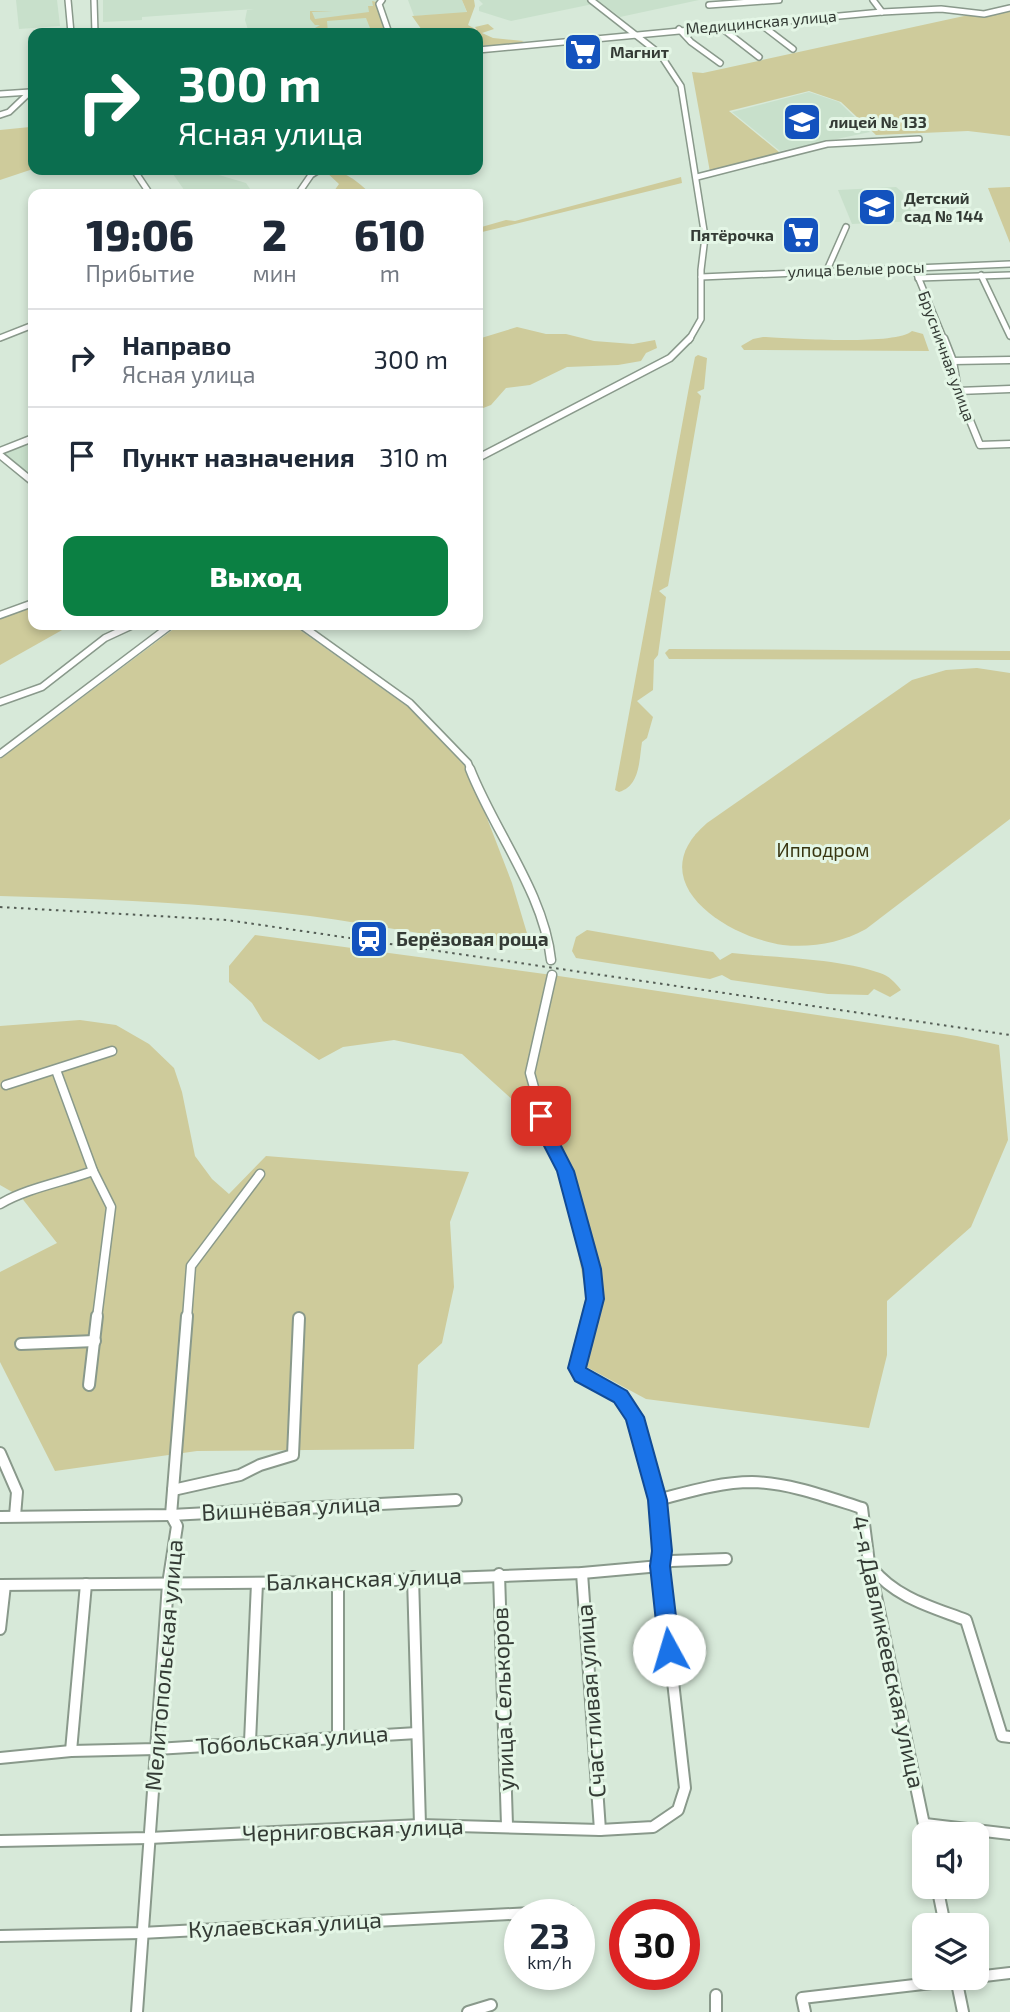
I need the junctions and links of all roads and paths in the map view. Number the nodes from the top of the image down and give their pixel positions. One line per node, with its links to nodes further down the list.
1 (68, 0): 12 (street)
2 (93, 0): 13 (street)
3 (382, 0): 14 (street)
4 (591, 0): 16 (street)
5 (779, 0): 7 (street)
6 (873, 0): 9 (street)
7 (709, 5)
8 (1010, 8): 9 (street, Медицинская улица)
9 (882, 12): 10 (street, Медицинская улица)
10 (759, 23): 11 (street, Медицинская улица); 17 (street)
11 (719, 26): 15 (street, Медицинская улица); 19 (street)
12 (71, 28)
13 (95, 28)
14 (387, 28)
15 (679, 29): 16 (street, Медицинская улица); 20 (street)
16 (636, 33): 18 (street, Медицинская улица); 27 (street)
17 (793, 48)
18 (483, 49)
19 (759, 57)
20 (720, 64)
21 (28, 92): 22 (street)
22 (0, 94)
23 (28, 95): 24 (street)
24 (0, 115)
25 (919, 139): 27 (street)
26 (315, 175): 28 (street)
27 (697, 177): 35 (street)
28 (302, 189)
29 (846, 227): 32 (street)
30 (1010, 264): 31 (street, улица Белые росы)
31 (914, 267): 32 (street, улица Белые росы); 36 (street, Брусничная улица)
32 (827, 270): 35 (street, улица Белые росы)
33 (981, 275): 34 (street); 36 (street); 38 (street)
34 (1010, 275)
35 (701, 277): 47 (street)
36 (918, 278): 41 (street, Брусничная улица)
37 (28, 327): 39 (street)
38 (1010, 336)
39 (0, 338)
40 (1010, 360): 41 (street)
41 (953, 361): 43 (street, Брусничная улица)
42 (1010, 389): 43 (street)
43 (957, 391): 45 (street, Брусничная улица)
44 (28, 440): 46 (street)
45 (1010, 444)
46 (0, 453): 48 (street)
47 (483, 455)
48 (28, 478)
49 (28, 605): 50 (street)
50 (0, 615)
51 (122, 630): 54 (street)
52 (164, 630): 55 (street)
53 (308, 630): 56 (street)
54 (0, 702)
55 (0, 754)
56 (551, 960)
57 (552, 975): 71 (street)
58 (112, 1051): 59 (street)
59 (56, 1070): 60 (street); 61 (street)
60 (6, 1085)
61 (93, 1171): 63 (street); 65 (street)
62 (260, 1174): 69 (street, Мелитопольская улица)
63 (0, 1204)
64 (299, 1318): 69 (street)
65 (95, 1341): 66 (street); 67 (street)
66 (21, 1344)
67 (89, 1385)
68 (0, 1453): 73 (street)
69 (173, 1490): 72 (street, Мелитопольская улица)
70 (456, 1500): 72 (street, Вишнёвая улица)
71 (657, 1500): 76 (street, 4-я Давликеевская улица); 77 (street)
72 (171, 1515): 73 (street, Вишнёвая улица); 84 (street, Мелитопольская улица)
73 (15, 1516): 74 (street, Вишнёвая улица)
74 (0, 1517)
75 (726, 1559): 77 (street, Балканская улица)
76 (869, 1563): 88 (street); 94 (street, 4-я Давликеевская улица)
77 (660, 1566): 78 (street, Балканская улица); 97 (street, Черниговская улица)
78 (582, 1573): 79 (street, Балканская улица); 97 (street, Счастливая улица)
79 (499, 1574): 80 (street, Балканская улица); 96 (street, улица Селькоров)
80 (413, 1577): 81 (street, Балканская улица); 87 (street)
81 (338, 1581): 82 (street, Балканская улица); 89 (street)
82 (257, 1583): 84 (street, Балканская улица); 90 (street)
83 (86, 1584): 84 (street, Балканская улица); 85 (street, Балканская улица); 92 (street)
84 (167, 1584): 91 (street, Мелитопольская улица)
85 (3, 1585): 86 (street)
86 (0, 1629)
87 (417, 1733): 89 (street, Тобольская улица); 95 (street)
88 (1006, 1736)
89 (338, 1737): 90 (street, Тобольская улица)
90 (250, 1742): 91 (street, Тобольская улица)
91 (156, 1749): 92 (street, Тобольская улица); 100 (street, Мелитопольская улица)
92 (71, 1751): 93 (street, Тобольская улица)
93 (0, 1758)
94 (924, 1822)
95 (420, 1825): 96 (street, Черниговская улица); 100 (street, Черниговская улица)
96 (507, 1825): 97 (street, Черниговская улица)
97 (600, 1830)
98 (989, 1833): 99 (street)
99 (1010, 1834)
100 (149, 1838): 101 (street, Черниговская улица); 103 (street, Мелитопольская улица)
101 (0, 1841)
102 (504, 1914): 103 (street, Кулаевская улица)
103 (142, 1933): 104 (street, Кулаевская улица); 111 (street, Мелитопольская улица)
104 (0, 1936)
105 (1010, 1973): 106 (street)
106 (989, 1975)
107 (912, 1984): 114 (street)
108 (958, 1990): 115 (street)
109 (716, 1995): 113 (street)
110 (491, 2005): 112 (street)
111 (137, 2012)
112 (468, 2012)
113 (716, 2012)
114 (805, 2012)
115 (963, 2012)

